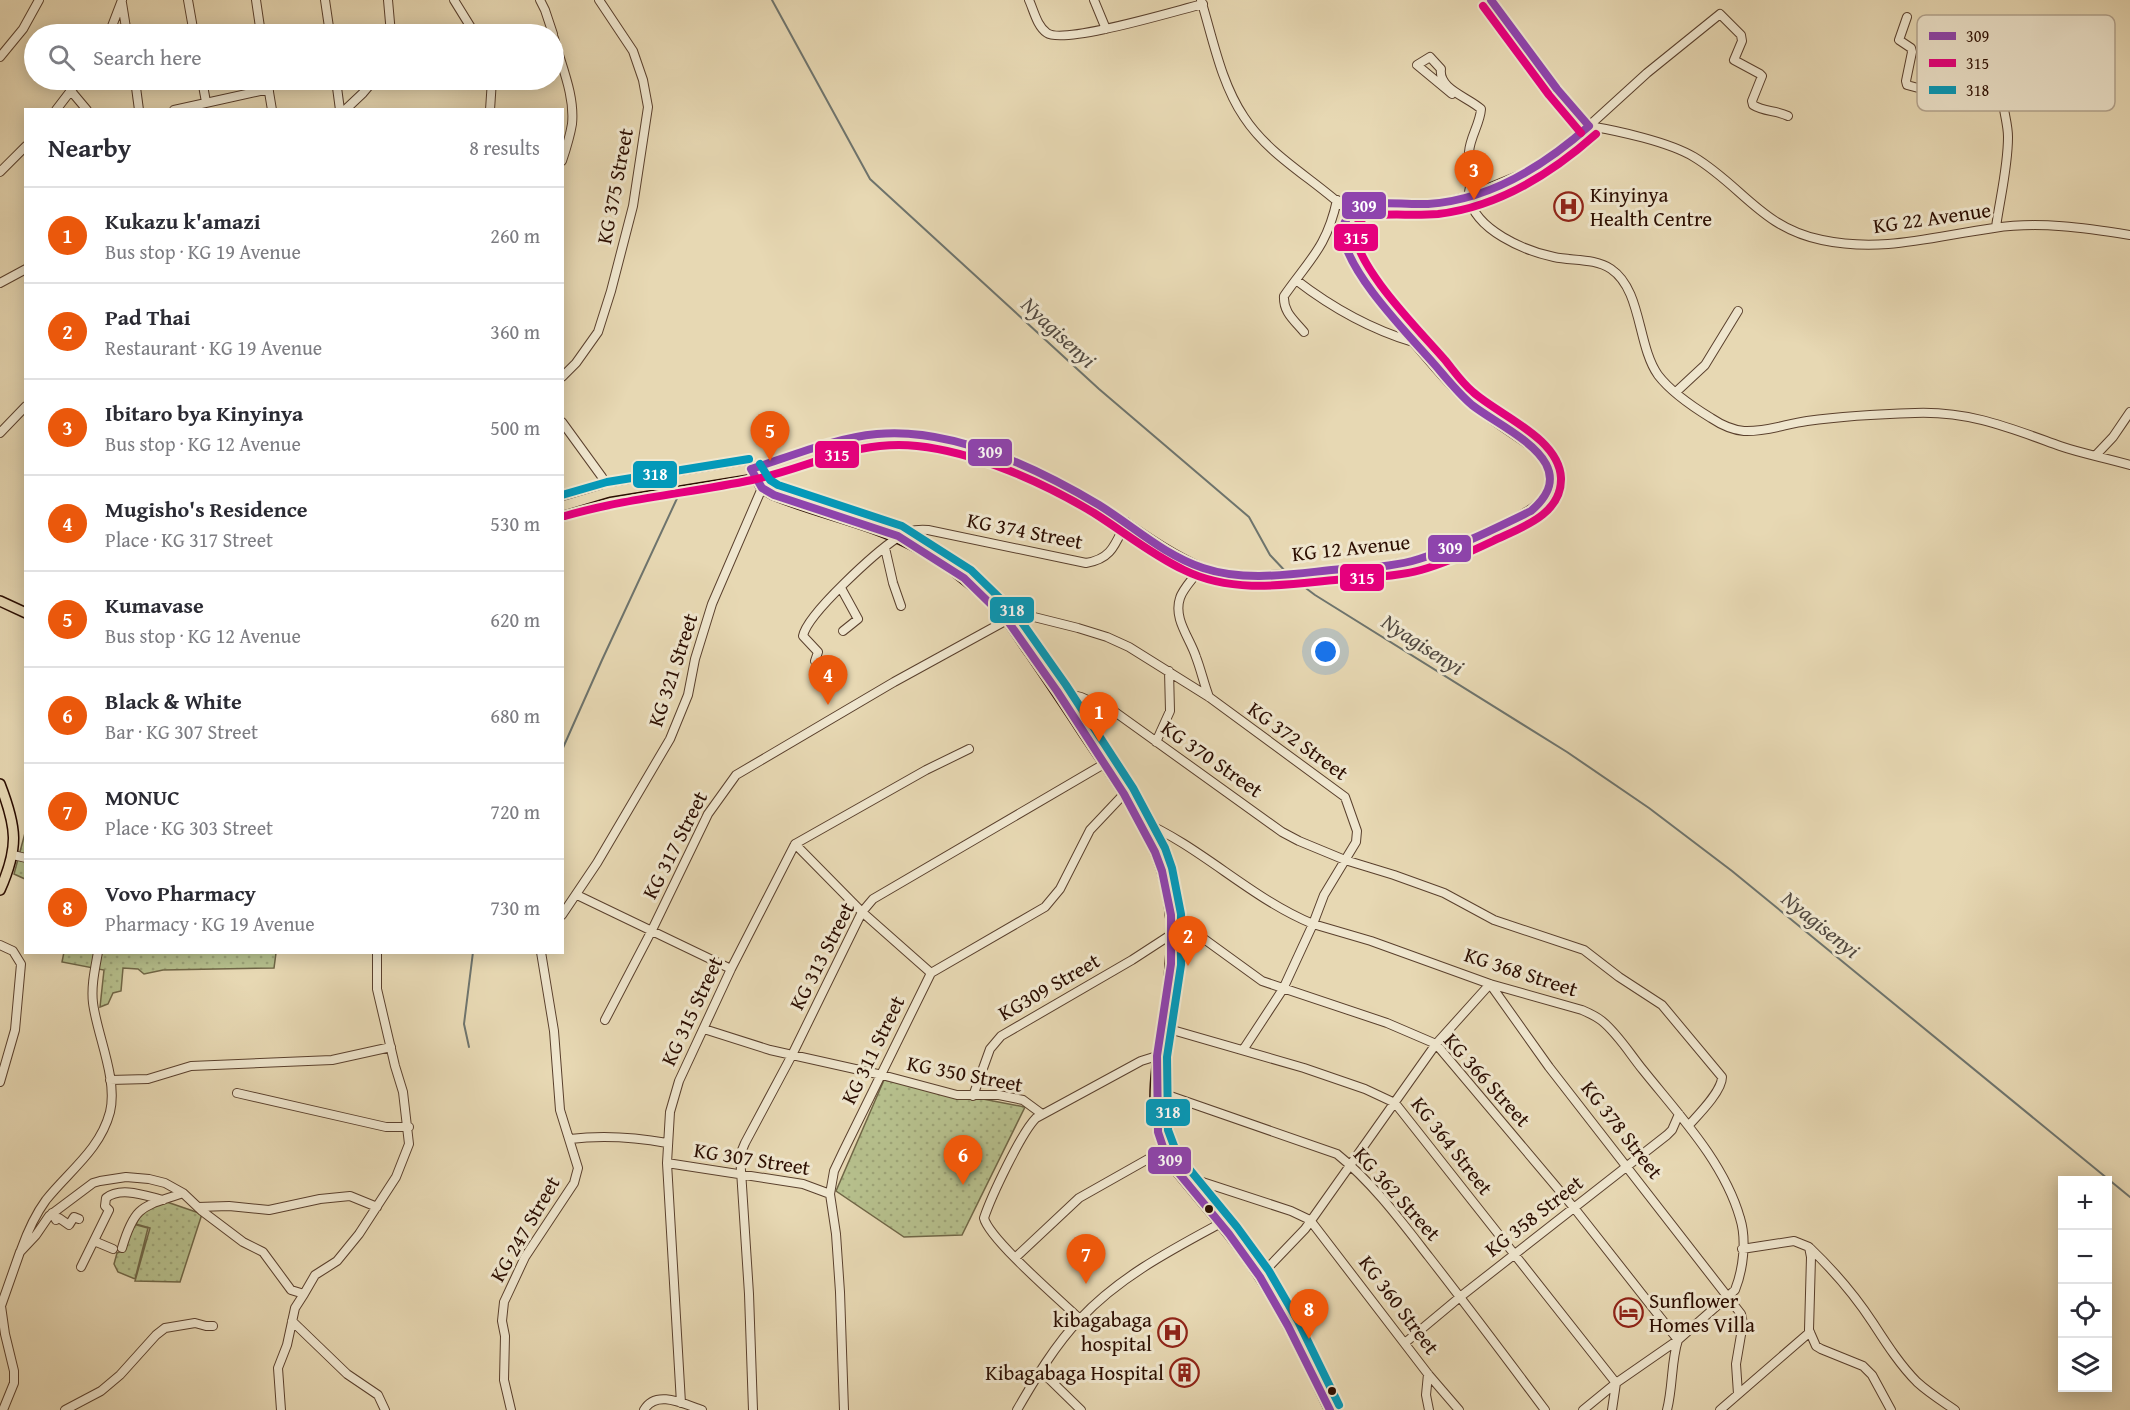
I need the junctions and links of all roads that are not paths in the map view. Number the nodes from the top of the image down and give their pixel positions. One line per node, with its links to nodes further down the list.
1 (39, 0): 15 (street)
2 (188, 0): 18 (street)
3 (256, 0): 19 (street)
4 (325, 0): 20 (street)
5 (388, 0): 21 (street)
6 (454, 0): 22 (street)
7 (540, 0): 23 (street)
8 (599, 0): 64 (street, KG 375 Street)
9 (1029, 0): 25 (street)
10 (1094, 0): 25 (street)
11 (1491, 0): 49 (street)
12 (122, 1): 16 (street); 17 (street)
13 (1202, 2): 25 (street); 54 (street)
14 (1907, 17): 28 (street)
15 (26, 24)
16 (113, 24)
17 (126, 24)
18 (192, 24)
19 (260, 24)
20 (329, 24)
21 (391, 24)
22 (470, 24)
23 (549, 24)
24 (24, 27): 26 (street)
25 (1106, 29)
26 (0, 57)
27 (564, 74): 51 (street)
28 (1917, 88)
29 (137, 90): 41 (street)
30 (204, 90): 38 (street)
31 (264, 90): 38 (street)
32 (269, 90): 43 (street)
33 (337, 90): 44 (street)
34 (364, 90): 45 (street)
35 (491, 90): 46 (street)
36 (71, 91): 39 (street); 40 (street)
37 (1452, 94): 53 (street)
38 (206, 102): 42 (street)
39 (58, 108)
40 (85, 108)
41 (140, 108)
42 (182, 108)
43 (272, 108)
44 (340, 108)
45 (347, 108)
46 (490, 108)
47 (2004, 111): 56 (street)
48 (1788, 116): 49 (street)
49 (1590, 126): 53 (street); 56 (street, KG 22 Avenue)
50 (24, 148): 52 (street)
51 (564, 153)
52 (0, 172)
53 (1469, 196): 55 (street); 65 (street)
54 (1337, 200): 55 (street); 59 (street)
55 (1350, 213): 63 (street, KG 12 Avenue)
56 (1996, 227): 57 (street, KG 22 Avenue)
57 (2130, 235)
58 (24, 269): 60 (street)
59 (1296, 280): 62 (street); 63 (street)
60 (0, 283)
61 (1738, 311): 65 (street)
62 (1304, 332)
63 (1415, 342): 79 (street, KG 12 Avenue)
64 (564, 374)
65 (1676, 393): 70 (street)
66 (24, 408): 69 (street)
67 (2130, 412): 70 (street)
68 (564, 425): 74 (street)
69 (0, 433)
70 (2096, 455): 71 (street)
71 (2130, 465)
72 (752, 469): 73 (main road); 74 (main road, KG 12 Avenue); 76 (street, KG 12 Avenue)
73 (762, 488): 77 (main road); 101 (street, KG 321 Street)
74 (609, 492): 75 (main road, KG 12 Avenue)
75 (564, 505)
76 (1125, 522): 77 (street, KG 374 Street); 79 (street, KG 12 Avenue)
77 (898, 536): 78 (street); 84 (main road)
78 (885, 548): 80 (street); 82 (street)
79 (1201, 567): 89 (street)
80 (842, 588): 85 (street); 86 (street)
81 (0, 601): 83 (main road)
82 (901, 606)
83 (24, 612)
84 (1007, 620): 87 (street, KG 372 Street); 88 (main road); 106 (street, KG 317 Street)
85 (843, 631)
86 (815, 661)
87 (1169, 671): 89 (street, KG 372 Street); 90 (street)
88 (1057, 691): 90 (street, KG 370 Street); 92 (main road)
89 (1209, 698): 99 (street, KG 372 Street)
90 (1156, 742): 99 (street, KG 370 Street)
91 (969, 749): 96 (street)
92 (1104, 764): 94 (main road); 103 (street, KG 313 Street)
93 (0, 784): 97 (main road)
94 (1124, 794): 95 (main road); 113 (street)
95 (1138, 819): 104 (main road); 105 (street, KG 368 Street)
96 (795, 844): 103 (street); 112 (street, KG 315 Street)
97 (14, 855): 98 (street); 100 (main road)
98 (24, 858)
99 (1345, 860): 105 (street, KG 372 Street); 133 (street, KG 370 Street)
100 (0, 890)
101 (577, 895): 102 (street, KG 321 Street); 106 (street)
102 (564, 912)
103 (862, 912): 113 (street); 122 (street, KG 313 Street)
104 (1171, 915): 107 (main road); 115 (street, KG 366 Street)
105 (1313, 924): 114 (street, KG 368 Street); 115 (street, KG 372 Street)
106 (652, 930): 112 (street); 116 (street, KG 317 Street)
107 (1172, 934): 117 (main road); 129 (street, KG309 Street)
108 (0, 945): 126 (street)
109 (98, 954): 125 (street)
110 (377, 954): 120 (street)
111 (539, 954): 135 (street)
112 (731, 969): 118 (street, KG 315 Street)
113 (931, 973): 124 (street, KG 311 Street)
114 (1490, 984): 119 (street); 132 (street, KG 368 Street); 140 (street, KG 378 Street)
115 (1283, 989): 119 (street, KG 366 Street); 121 (street, KG 372 Street)
116 (605, 1020)
117 (1162, 1027): 121 (street, KG 364 Street); 123 (main road)
118 (704, 1029): 122 (street, KG 350 Street); 136 (street, KG 315 Street)
119 (1436, 1044): 130 (street); 148 (street, KG 366 Street)
120 (391, 1047): 125 (street); 134 (street)
121 (1243, 1050): 130 (street, KG 364 Street)
122 (792, 1055): 124 (street, KG 350 Street); 141 (street, KG 313 Street)
123 (1157, 1056): 127 (main road); 131 (street)
124 (882, 1075): 129 (street, KG 350 Street); 144 (street, KG 311 Street)
125 (110, 1080): 156 (street)
126 (0, 1082)
127 (1156, 1091): 137 (main road); 139 (street, KG 362 Street)
128 (237, 1093): 134 (street)
129 (974, 1096): 131 (street, KG 350 Street)
130 (1395, 1103): 139 (street); 157 (street, KG 364 Street)
131 (1042, 1114): 158 (street)
132 (1679, 1114): 133 (street, KG 368 Street); 140 (street, KG 358 Street)
133 (1689, 1125): 155 (street, KG 368 Street)
134 (409, 1127): 147 (street)
135 (570, 1139): 136 (street, KG 307 Street); 179 (street, KG 247 Street)
136 (667, 1143): 138 (street, KG 315 Street)
137 (1164, 1150): 142 (main road); 158 (street)
138 (667, 1163): 141 (street, KG 307 Street); 174 (street, KG 315 Street)
139 (1351, 1165): 151 (street); 163 (street, KG 362 Street)
140 (1627, 1166): 148 (street, KG 358 Street); 162 (street, KG 378 Street)
141 (741, 1174): 144 (street, KG 307 Street); 182 (street, KG 313 Street)
142 (1181, 1175): 151 (street, KG 360 Street); 152 (main road)
143 (183, 1193): 145 (street); 146 (street); 149 (street)
144 (830, 1194): 183 (street, KG 311 Street)
145 (163, 1200): 153 (street); 153 (street)
146 (198, 1207): 147 (street); 161 (street)
147 (377, 1207): 161 (street)
148 (1575, 1209): 157 (street, KG 358 Street); 168 (street, KG 366 Street)
149 (52, 1213): 150 (street); 156 (street)
150 (79, 1219)
151 (1310, 1220): 160 (street); 169 (street, KG 360 Street)
152 (1221, 1223): 160 (main road); 164 (street)
153 (94, 1241): 159 (street)
154 (1809, 1247): 155 (street); 167 (street); 195 (street)
155 (1742, 1249): 162 (street, KG 368 Street)
156 (20, 1252): 175 (street)
157 (1514, 1255): 163 (street, KG 358 Street); 172 (street, KG 364 Street)
158 (1016, 1257): 164 (street)
159 (81, 1267)
160 (1260, 1276): 186 (main road)
161 (304, 1294): 165 (street)
162 (1728, 1296): 168 (street); 173 (street, KG 378 Street)
163 (1460, 1297): 169 (street, KG 358 Street); 189 (street, KG 362 Street)
164 (1080, 1319): 170 (street)
165 (292, 1321): 177 (street); 178 (street)
166 (213, 1326): 176 (street)
167 (1810, 1332): 173 (street); 194 (street)
168 (1678, 1340): 172 (street); 192 (street)
169 (1406, 1342): 171 (street, KG 360 Street)
170 (1041, 1371): 184 (street); 185 (street)
171 (1428, 1374): 187 (street); 188 (street, KG 360 Street)
172 (1616, 1383): 190 (street); 191 (street)
173 (1738, 1394): 193 (street)
174 (681, 1403): 180 (street); 181 (street)
175 (3, 1410)
176 (65, 1410)
177 (281, 1410)
178 (385, 1410)
179 (511, 1410)
180 (644, 1410)
181 (702, 1410)
182 (753, 1410)
183 (844, 1410)
184 (1017, 1410)
185 (1081, 1410)
186 (1330, 1410)
187 (1429, 1410)
188 (1459, 1410)
189 (1545, 1410)
190 (1583, 1410)
191 (1612, 1410)
192 (1667, 1410)
193 (1720, 1410)
194 (1891, 1410)
195 (1955, 1410)

